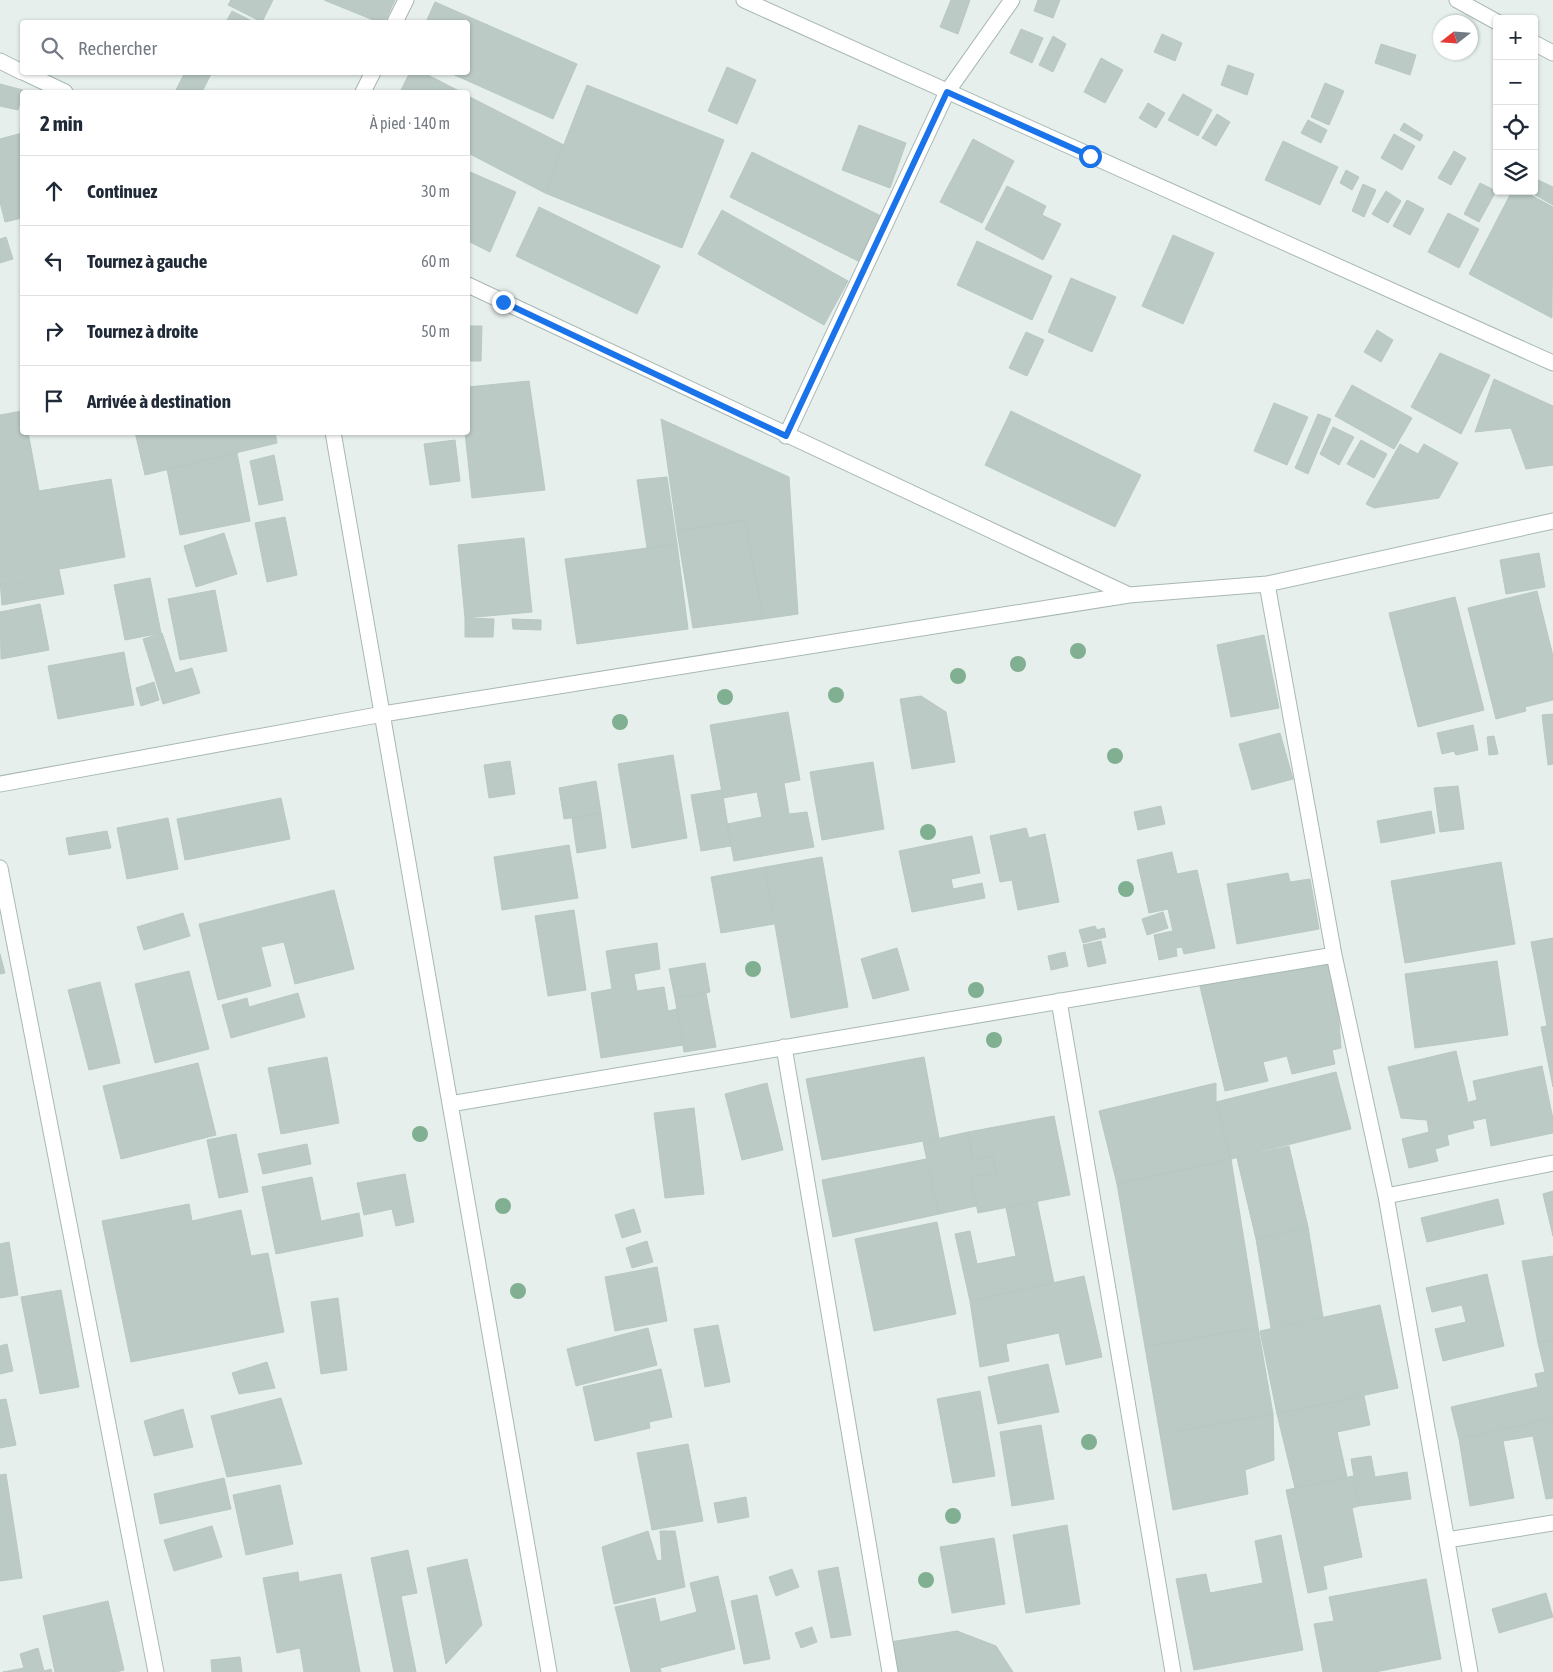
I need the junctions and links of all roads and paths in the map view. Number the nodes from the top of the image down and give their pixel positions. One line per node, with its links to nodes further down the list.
1 (406, 0): 5 (street)
2 (744, 0): 15 (street)
3 (1012, 0): 15 (street)
4 (1457, 0): 6 (street)
5 (396, 20)
6 (1493, 20)
7 (1538, 45): 8 (street)
8 (1553, 53)
9 (0, 61): 10 (street)
10 (20, 71)
11 (29, 75): 13 (street)
12 (371, 75): 14 (street)
13 (61, 90)
14 (364, 90)
15 (947, 92): 17 (street); 19 (street)
16 (470, 286): 19 (street)
17 (1553, 363)
18 (335, 435): 23 (street)
19 (786, 436): 22 (street)
20 (1553, 521): 21 (street)
21 (1267, 584): 22 (street); 26 (street)
22 (1129, 595): 23 (street)
23 (384, 714): 24 (street); 29 (street)
24 (0, 784)
25 (0, 868): 34 (street)
26 (1334, 955): 27 (street); 31 (street)
27 (1059, 1001): 28 (street); 37 (street)
28 (784, 1047): 29 (street); 36 (street)
29 (450, 1104): 35 (street)
30 (1553, 1163): 31 (street)
31 (1386, 1196): 33 (street)
32 (1553, 1523): 33 (street)
33 (1447, 1540): 38 (street)
34 (156, 1672)
35 (549, 1672)
36 (890, 1672)
37 (1174, 1672)
38 (1470, 1672)

